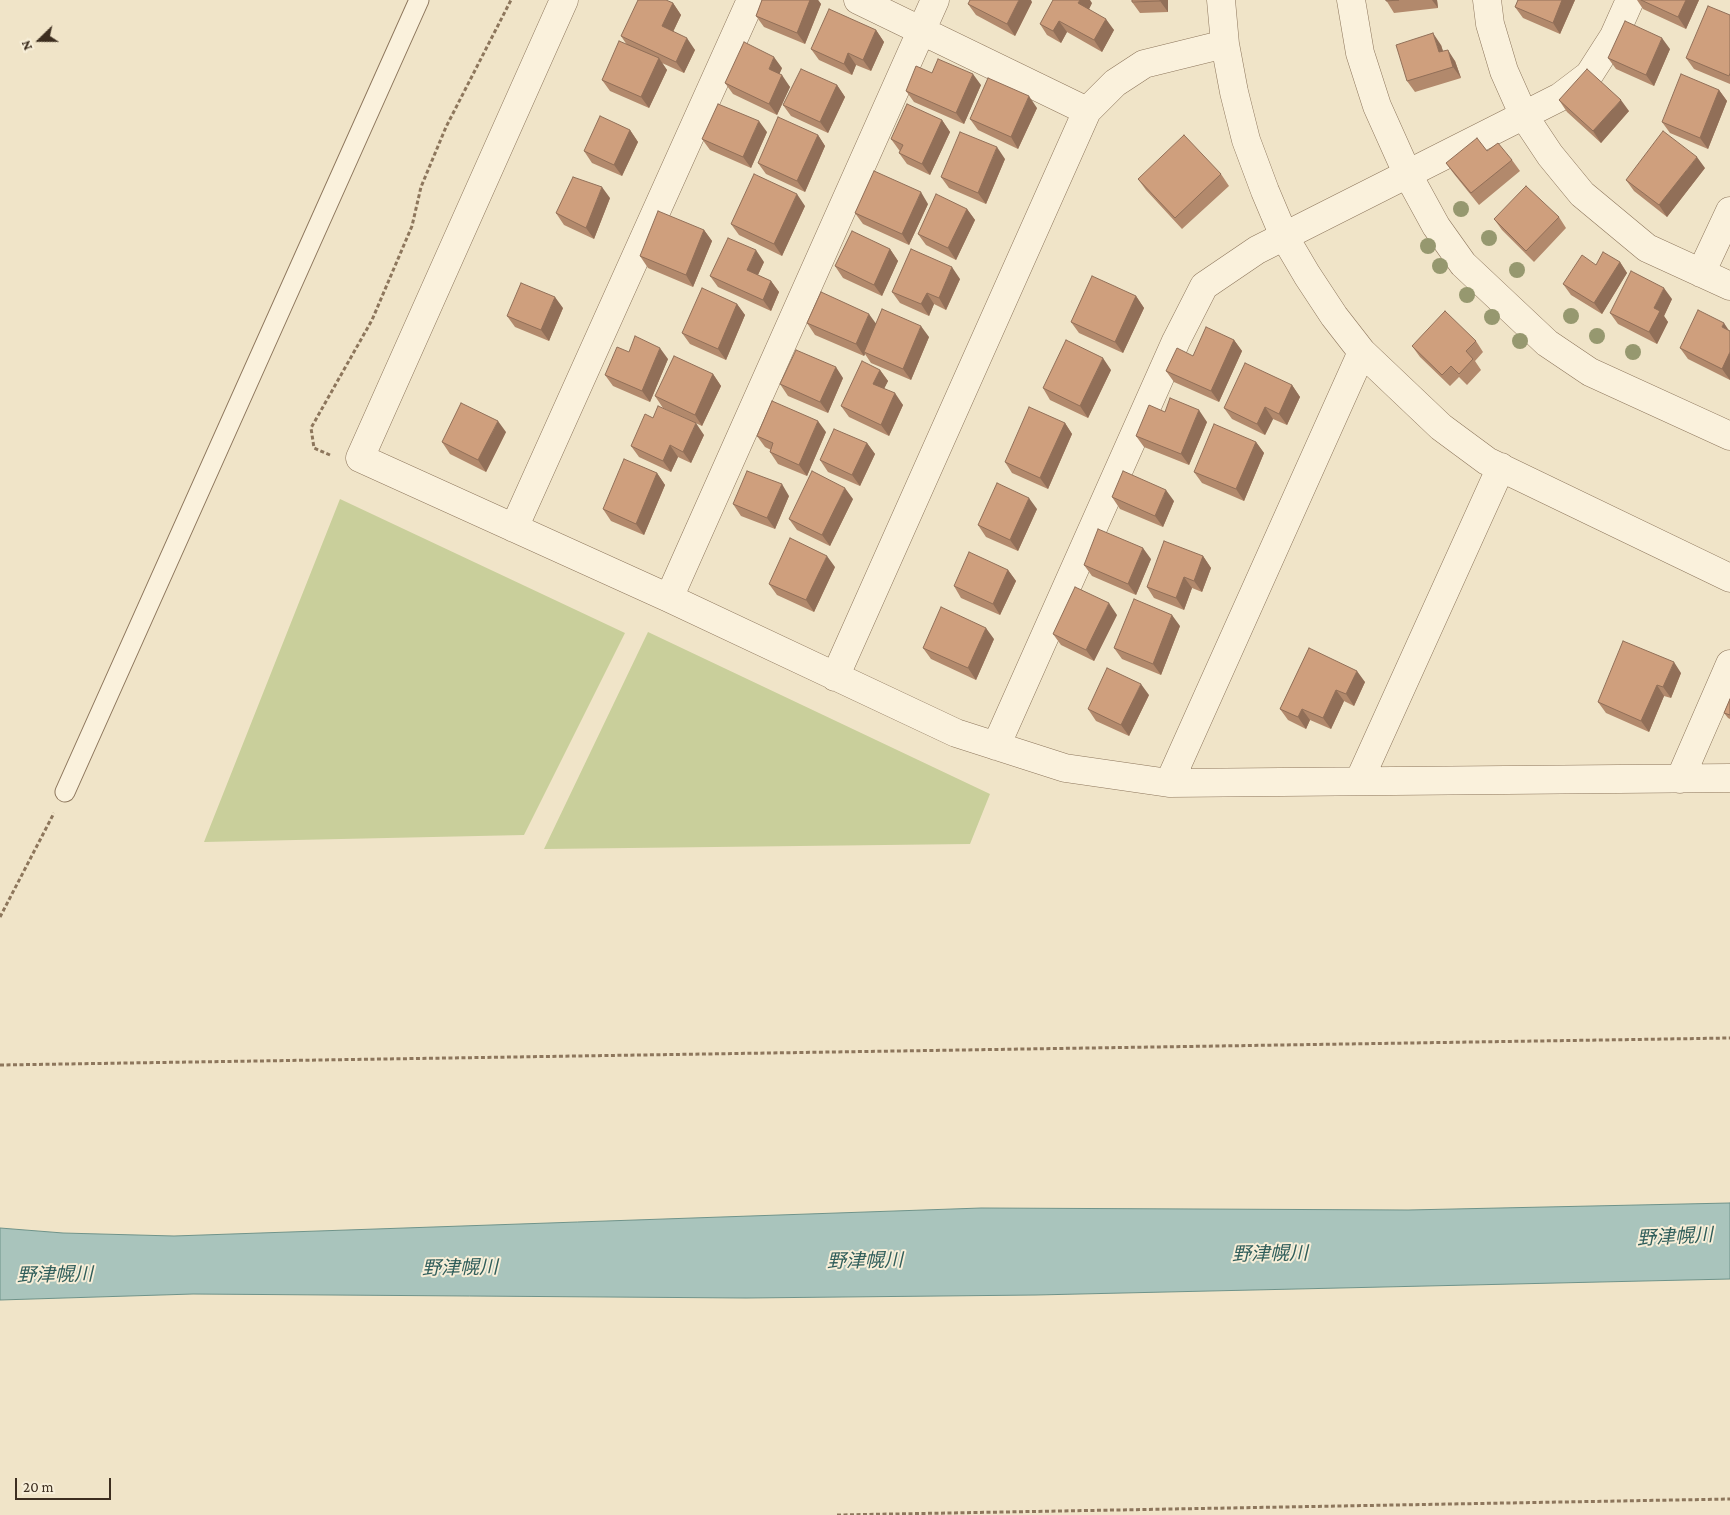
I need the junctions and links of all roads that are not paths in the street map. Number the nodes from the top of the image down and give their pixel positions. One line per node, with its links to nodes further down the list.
1 (420, 0): 32 (lane)
2 (564, 0): 22 (street)
3 (751, 0): 22 (street)
4 (858, 0): 10 (street)
5 (935, 0): 10 (street)
6 (1222, 0): 11 (street)
7 (1351, 0): 14 (street)
8 (1487, 0): 13 (street)
9 (1630, 0): 13 (street)
10 (921, 31): 12 (street); 24 (street)
11 (1225, 44): 12 (street); 16 (street)
12 (1087, 111): 26 (street)
13 (1524, 116): 14 (street); 17 (street)
14 (1408, 173): 16 (street); 20 (street)
15 (1730, 211): 17 (street)
16 (1284, 236): 19 (street); 27 (street)
17 (1701, 273): 18 (street)
18 (1730, 286)
19 (1362, 352): 21 (street); 31 (street)
20 (1730, 436)
21 (1501, 468): 23 (street); 30 (street)
22 (514, 528): 24 (street)
23 (1730, 578)
24 (669, 598): 26 (street)
25 (1730, 664): 29 (street)
26 (835, 677): 27 (street)
27 (996, 746): 31 (street)
28 (1730, 778): 29 (street)
29 (1680, 779): 30 (street)
30 (1359, 781): 31 (street)
31 (1169, 783)
32 (65, 792)

